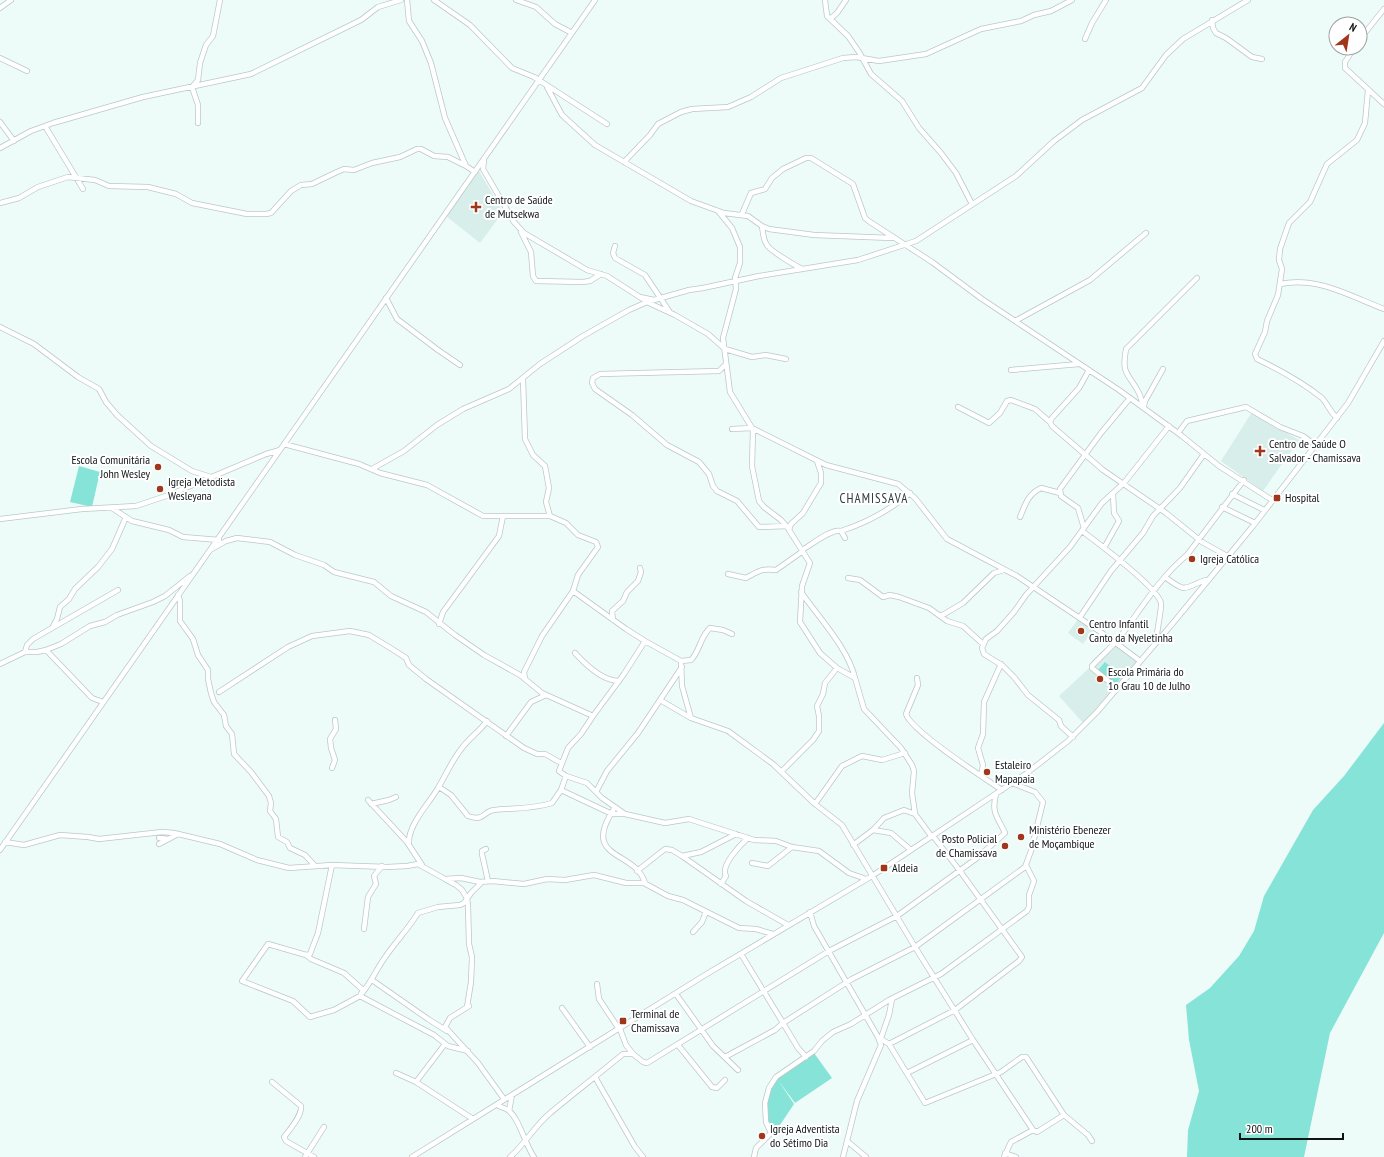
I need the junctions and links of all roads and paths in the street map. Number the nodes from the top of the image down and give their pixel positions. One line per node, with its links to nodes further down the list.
1 (11, 0): 13 (street)
2 (220, 0): 28 (street)
3 (401, 0): 28 (street)
4 (407, 0): 40 (street)
5 (434, 0): 26 (street)
6 (516, 0): 18 (street)
7 (595, 0): 18 (street)
8 (825, 0): 15 (street)
9 (846, 0): 15 (street)
10 (1072, 0): 22 (street)
11 (1106, 0): 19 (street)
12 (1248, 0): 16 (street)
13 (0, 8)
14 (1384, 9): 17 (street)
15 (830, 19): 22 (street)
16 (1212, 20): 23 (street); 46 (street)
17 (1368, 29)
18 (572, 33): 25 (street)
19 (1085, 39)
20 (1349, 56): 30 (street)
21 (0, 58): 24 (street)
22 (863, 58): 39 (street); 46 (street)
23 (1262, 59)
24 (27, 71)
25 (542, 75): 26 (street); 27 (street)
26 (534, 77): 27 (street)
27 (538, 81): 29 (street); 38 (street)
28 (192, 87): 33 (street); 35 (street)
29 (547, 87): 34 (street); 39 (street)
30 (1368, 90): 31 (street); 59 (street)
31 (1384, 104)
32 (0, 122): 36 (street)
33 (198, 123)
34 (607, 124)
35 (45, 126): 36 (street); 43 (street)
36 (14, 141): 37 (street)
37 (0, 148)
38 (484, 158): 41 (street); 42 (street)
39 (624, 162): 47 (street)
40 (466, 166): 42 (street); 43 (street)
41 (483, 169): 42 (street); 50 (street)
42 (475, 170): 61 (street)
43 (76, 178): 44 (street); 45 (street)
44 (83, 189)
45 (0, 203)
46 (972, 204): 53 (street)
47 (718, 211): 48 (street); 58 (street)
48 (742, 214): 49 (street); 52 (street)
49 (762, 226): 52 (street); 55 (street)
50 (521, 232): 56 (street); 56 (street)
51 (1146, 233): 66 (street)
52 (895, 239): 53 (street)
53 (905, 245): 55 (street); 66 (street)
54 (615, 246): 62 (street)
55 (802, 270): 58 (street)
56 (601, 274): 60 (street)
57 (1197, 278): 80 (street)
58 (736, 281): 62 (street); 69 (street)
59 (1280, 284): 64 (street); 81 (street)
60 (640, 297): 62 (street); 63 (street)
61 (386, 298): 73 (street); 87 (street)
62 (659, 299): 65 (street)
63 (647, 302): 65 (street); 77 (street)
64 (1384, 308)
65 (670, 313): 69 (street)
66 (1015, 321): 72 (street)
67 (0, 326): 94 (street)
68 (1384, 341): 81 (street)
69 (725, 349): 70 (street); 71 (street)
70 (786, 359)
71 (726, 364): 85 (street); 112 (street)
72 (1079, 364): 75 (street); 76 (street)
73 (460, 365)
74 (1163, 369): 80 (street)
75 (1011, 370)
76 (1089, 370): 78 (street); 82 (street)
77 (522, 379): 93 (street); 107 (street)
78 (1130, 398): 80 (street); 91 (street)
79 (958, 407): 82 (street)
80 (1144, 407): 83 (street)
81 (1337, 418): 88 (street)
82 (1050, 422): 91 (street)
83 (1169, 426): 86 (street); 96 (street)
84 (732, 429): 85 (street)
85 (752, 429): 92 (street); 112 (street)
86 (1178, 433): 88 (street); 90 (street)
87 (284, 444): 89 (street); 93 (street)
88 (1315, 445): 101 (street)
89 (280, 450): 94 (street); 118 (street)
90 (1204, 454): 95 (street); 104 (street)
91 (1085, 456): 96 (street); 98 (street)
92 (816, 460): 97 (street); 112 (street)
93 (372, 469): 106 (street)
94 (211, 477): 103 (street)
95 (1244, 480): 100 (street); 101 (street)
96 (1124, 483): 99 (street); 104 (street)
97 (910, 493): 114 (street); 124 (street)
98 (1060, 493): 109 (street); 113 (street)
99 (1113, 494): 113 (street); 119 (street)
100 (1232, 494): 102 (street); 105 (street)
101 (1272, 500): 105 (street)
102 (1222, 507): 111 (street); 116 (street)
103 (112, 508): 108 (street); 110 (street)
104 (1160, 509): 116 (street); 122 (street)
105 (1264, 510): 111 (street)
106 (503, 516): 107 (street); 139 (street)
107 (550, 516): 132 (street)
108 (126, 517): 118 (street); 140 (street)
109 (1020, 517)
110 (0, 519)
111 (1255, 523): 121 (street)
112 (788, 528): 120 (street)
113 (1083, 529): 119 (street); 130 (street)
114 (841, 531): 115 (street); 120 (street)
115 (845, 538)
116 (1198, 539): 121 (street); 127 (street)
117 (226, 541): 118 (street); 118 (street); 139 (street)
118 (213, 544): 125 (street)
119 (1104, 548): 122 (street)
120 (802, 550): 126 (street); 134 (street)
121 (1227, 556): 129 (street)
122 (1120, 560): 133 (street); 137 (street)
123 (640, 568): 138 (street)
124 (1004, 570): 130 (street); 136 (street)
125 (193, 574): 135 (street); 146 (street)
126 (728, 574)
127 (1166, 577): 129 (street); 133 (street)
128 (848, 578): 136 (street)
129 (1208, 580): 144 (street)
130 (1034, 588): 137 (street); 145 (street)
131 (118, 590): 140 (street)
132 (573, 591): 138 (street); 157 (street)
133 (1153, 591): 143 (street); 144 (street)
134 (801, 592): 154 (street); 155 (street)
135 (178, 595): 163 (street); 209 (street)
136 (941, 616): 145 (street)
137 (1080, 617): 143 (street)
138 (613, 620): 142 (street)
139 (439, 624): 157 (street)
140 (52, 628): 147 (street)
141 (732, 634): 149 (street)
142 (646, 641): 149 (street); 158 (street)
143 (1115, 642): 150 (street); 159 (street)
144 (1156, 643): 150 (street)
145 (983, 644): 152 (street)
146 (46, 650): 147 (street); 163 (street)
147 (25, 652): 151 (street)
148 (575, 653): 158 (street)
149 (681, 661): 153 (street)
150 (1140, 661): 159 (street)
151 (0, 664)
152 (1001, 664): 169 (street); 175 (street)
153 (682, 667): 162 (street); 165 (street)
154 (837, 668): 155 (street); 173 (street)
155 (855, 678): 170 (street)
156 (917, 678): 175 (street)
157 (526, 679): 161 (street)
158 (619, 681): 164 (street)
159 (1117, 688): 169 (street)
160 (219, 692): 167 (street)
161 (546, 695): 164 (street); 168 (street)
162 (660, 700): 165 (street); 180 (street)
163 (103, 702): 196 (street)
164 (592, 716): 171 (street)
165 (691, 718): 173 (street)
166 (336, 720): 172 (street)
167 (487, 721): 168 (street); 177 (street)
168 (506, 736): 171 (street)
169 (1073, 737): 176 (street)
170 (905, 753): 183 (street); 187 (street)
171 (561, 763): 174 (street)
172 (332, 768)
173 (781, 772): 183 (street)
174 (566, 776): 178 (street); 180 (street)
175 (980, 776): 179 (street)
176 (1012, 783): 179 (street); 208 (street)
177 (439, 787): 178 (street); 198 (street)
178 (561, 790): 185 (street)
179 (1002, 790): 181 (street)
180 (596, 792): 184 (street)
181 (996, 794): 191 (street); 211 (street)
182 (396, 797): 198 (street)
183 (816, 804): 199 (street)
184 (615, 807): 185 (street); 186 (street)
185 (611, 813): 186 (street); 212 (street)
186 (625, 814): 190 (street)
187 (915, 814): 188 (street); 191 (street)
188 (873, 830): 199 (street); 203 (street)
189 (178, 834): 195 (street); 196 (street); 209 (street)
190 (736, 834): 194 (street); 204 (street)
191 (932, 836): 203 (street); 211 (street)
192 (0, 838): 196 (street)
193 (159, 838): 195 (street)
194 (748, 838): 200 (street); 218 (street)
195 (169, 839): 197 (street)
196 (6, 842): 202 (street)
197 (160, 844)
198 (409, 844): 207 (street)
199 (853, 845): 213 (street)
200 (792, 847): 205 (street); 215 (street)
201 (486, 849): 216 (street)
202 (0, 850)
203 (911, 850): 213 (street)
204 (682, 856): 212 (street); 218 (street)
205 (752, 863)
206 (332, 865): 209 (street); 210 (street); 232 (street)
207 (422, 865): 210 (street); 214 (street)
208 (1026, 865): 220 (street); 226 (street)
209 (315, 866)
210 (382, 866): 225 (street)
211 (960, 870): 220 (street); 223 (street)
212 (637, 871): 217 (street)
213 (872, 876): 215 (street); 223 (street)
214 (445, 879): 216 (street); 219 (street)
215 (866, 879): 222 (street)
216 (486, 881): 217 (street); 219 (street)
217 (645, 884): 221 (street)
218 (721, 884): 224 (street)
219 (467, 898): 234 (street); 247 (street)
220 (980, 901): 226 (street); 229 (street)
221 (706, 912): 227 (street); 228 (street)
222 (810, 912): 224 (street); 230 (street)
223 (897, 916): 229 (street); 230 (street)
224 (788, 925): 228 (street)
225 (364, 929)
226 (1001, 929): 233 (street); 242 (street)
227 (694, 932)
228 (773, 934): 231 (street)
229 (915, 947): 233 (street); 235 (street)
230 (829, 951): 235 (street); 237 (street)
231 (741, 954): 237 (street); 239 (street)
232 (306, 955): 238 (street); 238 (street)
233 (934, 978): 240 (street); 242 (street)
234 (372, 980): 238 (street); 247 (street)
235 (847, 982): 243 (street); 244 (street)
236 (598, 984): 245 (street)
237 (764, 992): 244 (street); 246 (street)
238 (361, 994): 250 (street)
239 (676, 994): 245 (street); 246 (street)
240 (892, 999): 243 (street); 248 (street)
241 (562, 1008): 254 (street)
242 (955, 1010): 249 (street); 251 (street)
243 (865, 1015): 248 (street); 259 (street)
244 (783, 1023): 258 (street); 259 (street)
245 (619, 1029): 252 (street); 254 (street)
246 (702, 1030): 253 (street); 258 (street)
247 (447, 1031): 255 (street)
248 (880, 1037): 251 (street); 276 (street)
249 (973, 1040): 262 (street); 263 (street)
250 (445, 1044): 255 (street); 267 (street)
251 (889, 1044): 262 (street)
252 (626, 1045): 256 (street); 257 (street)
253 (678, 1045): 257 (street); 265 (street)
254 (590, 1047): 268 (street)
255 (468, 1051): 269 (street)
256 (623, 1054): 257 (street); 264 (street)
257 (633, 1054)
258 (725, 1057): 260 (street)
259 (806, 1057): 286 (street)
260 (738, 1070)
261 (396, 1073): 267 (street)
262 (907, 1073): 263 (street)
263 (996, 1074): 272 (street); 275 (street)
264 (595, 1077): 278 (street); 285 (street)
265 (725, 1080)
266 (272, 1082): 279 (street)
267 (416, 1082): 273 (street)
268 (512, 1096): 269 (street); 271 (street)
269 (504, 1099): 270 (street)
270 (497, 1105): 271 (street); 273 (street)
271 (509, 1111): 278 (street)
272 (1064, 1115): 275 (street); 277 (street)
273 (473, 1119): 282 (street)
274 (324, 1127): 279 (street)
275 (1033, 1130): 280 (street)
276 (847, 1140): 287 (street); 288 (street)
277 (1092, 1141)
278 (526, 1142): 283 (street); 284 (street)
279 (306, 1155): 281 (street)
280 (1005, 1155): 289 (street)
281 (314, 1157)
282 (412, 1157)
283 (510, 1157)
284 (534, 1157)
285 (643, 1157)
286 (754, 1157)
287 (843, 1157)
288 (866, 1157)
289 (1016, 1157)

